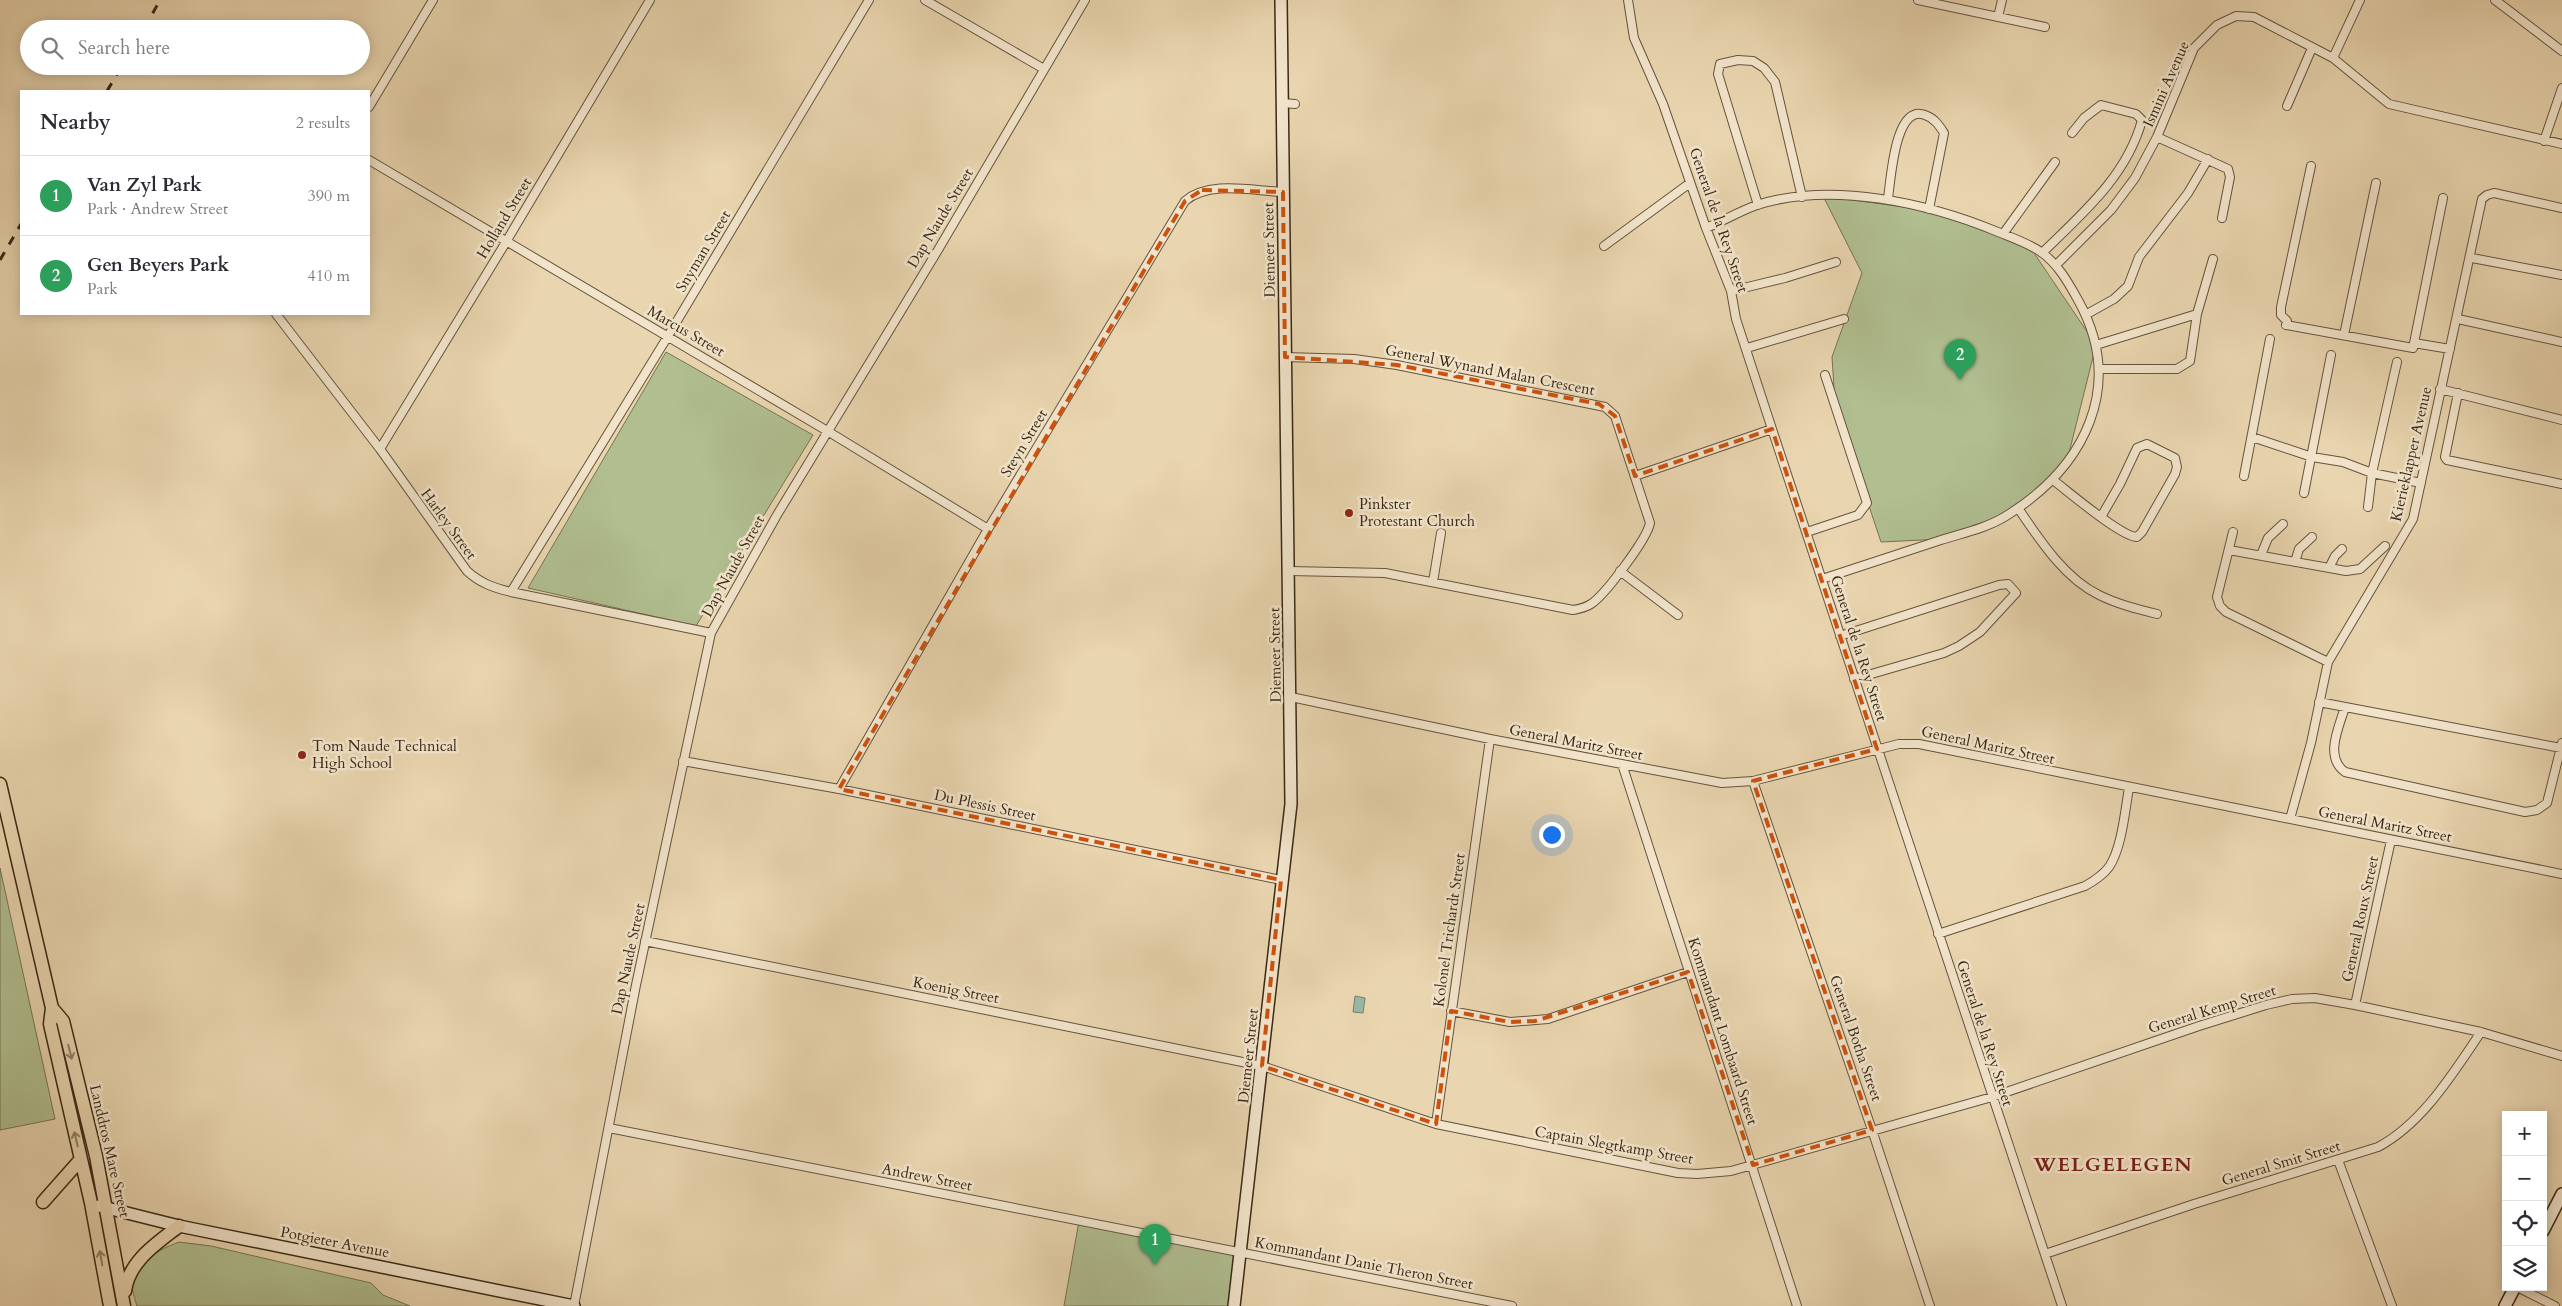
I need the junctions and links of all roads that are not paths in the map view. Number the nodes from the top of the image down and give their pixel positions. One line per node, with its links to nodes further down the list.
1 (433, 0): 21 (street)
2 (650, 0): 43 (street, Holland Street)
3 (870, 0): 58 (street, Snyman Street)
4 (925, 0): 17 (street)
5 (1085, 0): 17 (street, Dap Naude Street)
6 (1281, 0): 19 (street, Diemeer Street)
7 (1628, 0): 31 (street, General de la Rey Street)
8 (1918, 0): 12 (street)
9 (2002, 0): 12 (street)
10 (2360, 0): 16 (street)
11 (2496, 0): 15 (street)
12 (1998, 17): 13 (street)
13 (2044, 27)
14 (2312, 48): 16 (street, Ismini Avenue); 22 (street); 24 (street, Ismini Avenue)
15 (2562, 50)
16 (2333, 58): 25 (street, Ismini Avenue)
17 (1044, 69): 74 (street, Dap Naude Street)
18 (2562, 88): 25 (street)
19 (1282, 103): 20 (street); 33 (street, Diemeer Street)
20 (1295, 104)
21 (370, 105)
22 (2287, 106)
23 (2072, 133): 45 (street)
24 (2156, 137): 27 (street); 49 (street, Ismini Avenue)
25 (2544, 140): 26 (street, Ismini Avenue)
26 (2562, 144)
27 (2208, 159): 40 (street); 52 (street)
28 (370, 161): 43 (street, Marcus Street)
29 (2055, 162): 42 (street)
30 (2311, 166): 57 (street)
31 (1690, 183): 41 (street, General de la Rey Street); 44 (street)
32 (2376, 183): 57 (street)
33 (1283, 192): 66 (street, Diemeer Street); 89 (street, Steyn Street)
34 (1802, 197): 35 (street); 37 (street); 37 (street)
35 (1888, 198): 39 (street); 39 (street)
36 (2443, 198): 61 (street)
37 (1758, 205): 41 (street)
38 (2562, 208): 46 (street, Kierieklapper Avenue)
39 (1929, 209): 42 (street)
40 (2222, 218)
41 (1706, 228): 51 (street, General de la Rey Street)
42 (2003, 234): 45 (street)
43 (506, 242): 58 (street, Marcus Street); 76 (street, Holland Street)
44 (1604, 246)
45 (2042, 253): 49 (street)
46 (2472, 258): 50 (street); 56 (street, Kierieklapper Avenue)
47 (2213, 259): 53 (street)
48 (1836, 262): 51 (street)
49 (2056, 264): 52 (street)
50 (2562, 275)
51 (1731, 291): 63 (street, General de la Rey Street)
52 (2087, 314): 62 (street)
53 (2198, 314): 62 (street); 68 (street)
54 (277, 315): 76 (street, Harley Street)
55 (1844, 319): 63 (street)
56 (2458, 319): 60 (street); 64 (street, Kierieklapper Avenue)
57 (2344, 335): 61 (street)
58 (668, 336): 74 (street, Marcus Street); 104 (street, Snyman Street)
59 (2270, 339): 75 (street)
60 (2562, 342)
61 (2414, 343): 64 (street)
62 (2096, 345): 68 (street)
63 (1747, 348): 73 (street, General de la Rey Street)
64 (2450, 349): 70 (street, Kierieklapper Avenue)
65 (2331, 355): 77 (street)
66 (1285, 357): 79 (street, General Wynand Malan Crescent); 100 (street, Diemeer Street)
67 (2397, 362): 78 (street)
68 (2100, 369): 81 (street)
69 (1825, 375): 90 (street)
70 (2440, 389): 71 (street); 82 (street, Kierieklapper Avenue)
71 (2458, 393): 72 (street); 83 (street)
72 (2562, 420)
73 (1772, 428): 79 (street); 90 (street, General de la Rey Street)
74 (829, 432): 89 (street, Marcus Street); 107 (street, Dap Naude Street)
75 (2252, 437): 77 (street); 80 (street)
76 (380, 449): 104 (street, Harley Street)
77 (2312, 457): 78 (street); 84 (street)
78 (2372, 473): 82 (street); 85 (street)
79 (1635, 476): 101 (street, General Wynand Malan Crescent)
80 (2244, 476)
81 (2053, 480): 86 (street); 87 (street)
82 (2421, 484): 109 (street, Kierieklapper Avenue)
83 (2562, 484)
84 (2304, 493)
85 (2368, 507)
86 (2018, 508): 102 (street); 105 (street)
87 (2101, 517): 87 (street)
88 (2283, 524): 97 (street)
89 (988, 529): 121 (street, Steyn Street)
90 (1807, 532): 102 (street, General de la Rey Street)
91 (2233, 532): 96 (street)
92 (1441, 533): 103 (street)
93 (2312, 537): 98 (street)
94 (2385, 546): 99 (street)
95 (2342, 549): 99 (street)
96 (2229, 550): 97 (street); 109 (street)
97 (2261, 555): 98 (street)
98 (2295, 562): 99 (street)
99 (2329, 568)
100 (1289, 571): 103 (street, General Wynand Malan Crescent); 111 (street, Diemeer Street)
101 (1620, 571): 103 (street, General Wynand Malan Crescent); 106 (street)
102 (1822, 579): 108 (street, General de la Rey Street)
103 (1433, 582)
104 (511, 592): 107 (street, Harley Street)
105 (2157, 614)
106 (1678, 615)
107 (711, 633): 117 (street, Dap Naude Street)
108 (1840, 636): 110 (street, General de la Rey Street); 110 (street)
109 (2328, 662): 112 (street, Kierieklapper Avenue)
110 (1854, 679): 116 (street, General de la Rey Street)
111 (1291, 697): 114 (street, General Maritz Street); 126 (street, Diemeer Street)
112 (2319, 702): 113 (street); 123 (street, Kierieklapper Avenue)
113 (2345, 707): 115 (street); 115 (street)
114 (1490, 739): 118 (street, General Maritz Street); 132 (street, Kolonel Trichardt Street)
115 (2562, 746)
116 (1877, 749): 119 (street, General Maritz Street); 122 (street, General Maritz Street); 127 (street, General de la Rey Street)
117 (683, 761): 121 (street, Du Plessis Street); 128 (street, Dap Naude Street)
118 (1622, 764): 119 (street, General Maritz Street); 129 (street, Kommandant Lombaard Street)
119 (1753, 780): 139 (street, General Botha Street)
120 (0, 784): 131 (main road, Landdros Mare Street)
121 (838, 788): 126 (street, Du Plessis Street)
122 (2129, 788): 123 (street, General Maritz Street); 127 (street)
123 (2290, 819): 124 (street, General Maritz Street)
124 (2391, 840): 125 (street, General Maritz Street); 130 (street, General Roux Street)
125 (2562, 874)
126 (1281, 880): 135 (street, Diemeer Street)
127 (1938, 934): 136 (street, General de la Rey Street)
128 (646, 941): 135 (street, Koenig Street); 138 (street, Dap Naude Street)
129 (1688, 972): 132 (street); 142 (street, Kommandant Lombaard Street)
130 (2355, 1005): 133 (street, General Kemp Street); 136 (street, General Kemp Street)
131 (52, 1008): 140 (main road, Landdros Mare Street, one-way to 131); 146 (main road, Landdros Mare Street, one-way to 146)
132 (1451, 1011): 137 (street, Kolonel Trichardt Street)
133 (2481, 1032): 134 (street, General Kemp Street); 141 (street, General Smit Street)
134 (2562, 1056)
135 (1262, 1066): 137 (street, Captain Slegtkamp Street); 149 (street, Diemeer Street)
136 (1992, 1097): 139 (street, Captain Slegtkamp Street); 150 (street, General de la Rey Street)
137 (1436, 1124): 142 (street, Captain Slegtkamp Street)
138 (609, 1128): 149 (street, Andrew Street); 155 (street, Dap Naude Street)
139 (1872, 1130): 142 (street, Captain Slegtkamp Street); 159 (street, General Botha Street)
140 (81, 1159): 144 (main road); 145 (main road, Landdros Mare Street)
141 (2338, 1160): 150 (street, General Smit Street); 161 (street)
142 (1753, 1166): 158 (street, Kommandant Lombaard Street)
143 (2562, 1194): 147 (street)
144 (43, 1202)
145 (91, 1204): 146 (street, Potgieter Avenue); 153 (main road, Landdros Mare Street, one-way to 145)
146 (107, 1208): 148 (street, Potgieter Avenue); 154 (main road, Landdros Mare Street)
147 (2547, 1223)
148 (179, 1226): 154 (main road); 155 (street, Potgieter Avenue)
149 (1241, 1253): 156 (street, Diemeer Street); 157 (street, Kommandant Danie Theron Street)
150 (2045, 1254): 160 (street, General de la Rey Street)
151 (2514, 1291): 162 (street)
152 (2524, 1291): 163 (street)
153 (110, 1306)
154 (124, 1306)
155 (574, 1306)
156 (1234, 1306)
157 (1512, 1306)
158 (1797, 1306)
159 (1930, 1306)
160 (2062, 1306)
161 (2392, 1306)
162 (2505, 1306)
163 (2555, 1306)

